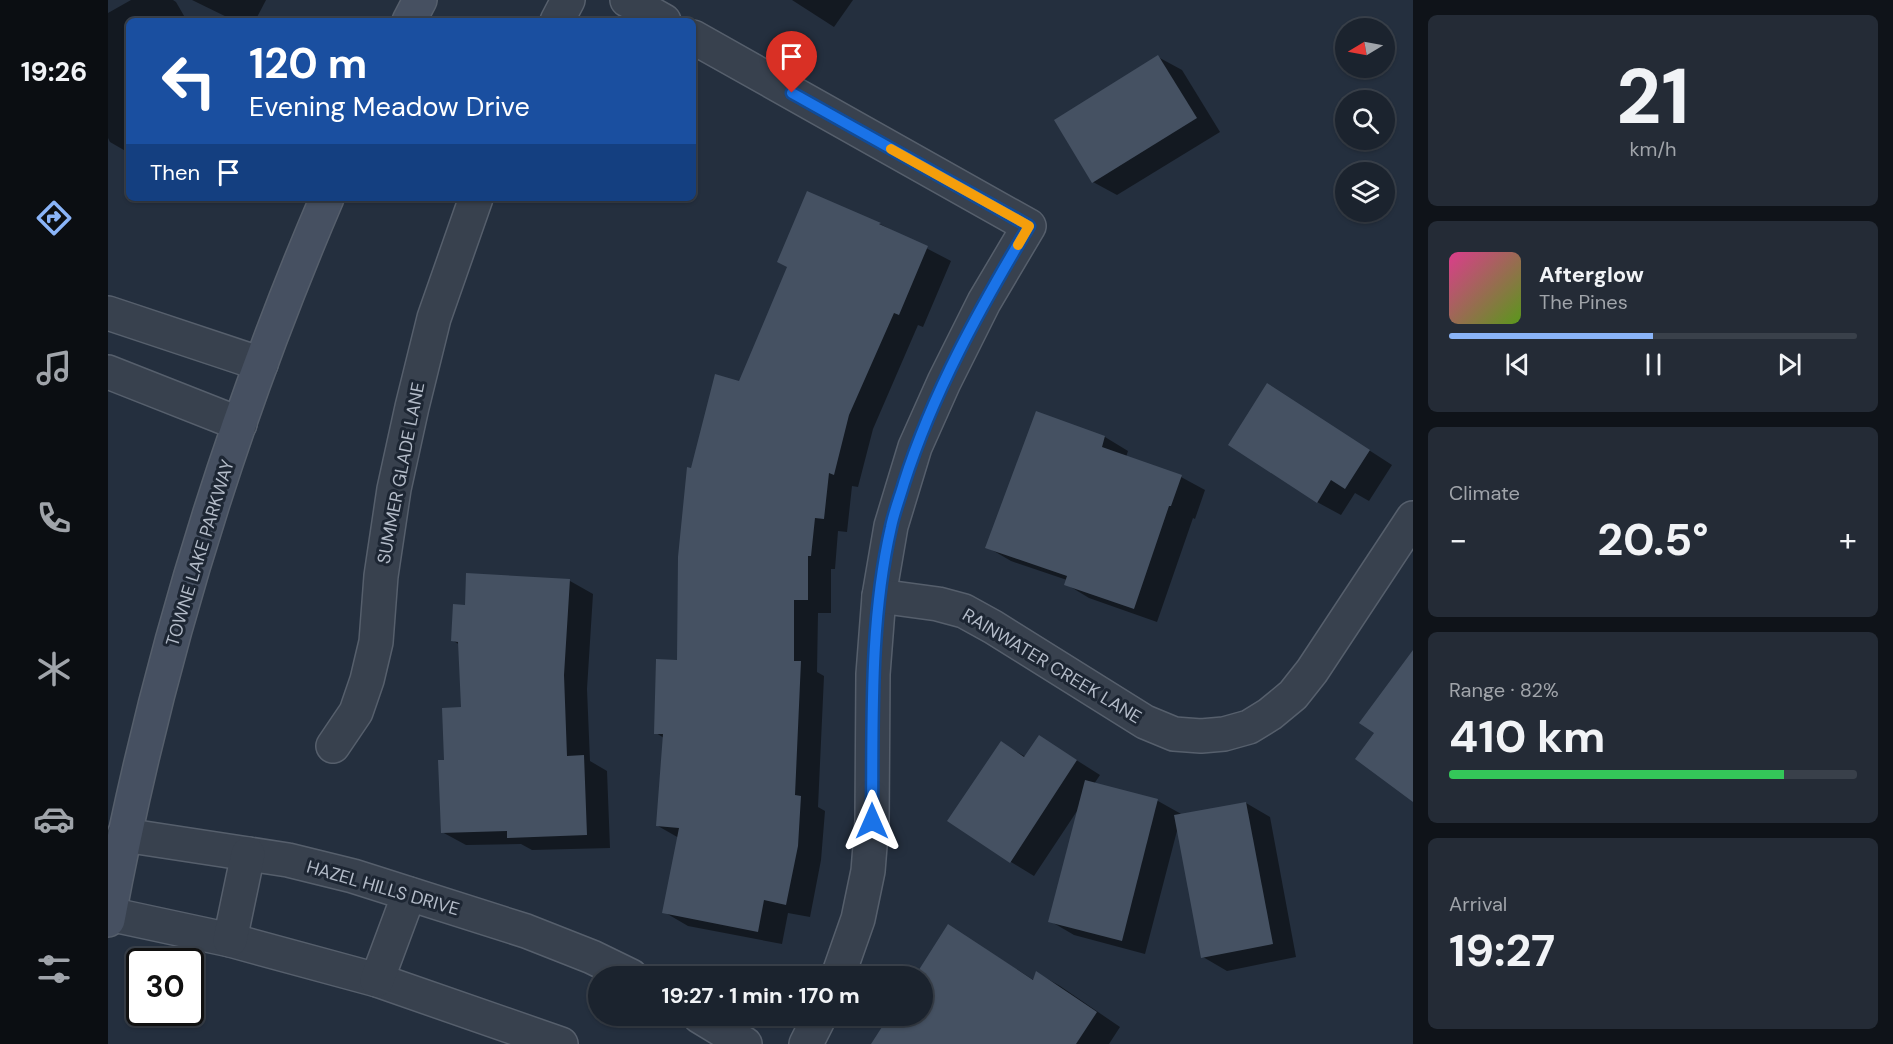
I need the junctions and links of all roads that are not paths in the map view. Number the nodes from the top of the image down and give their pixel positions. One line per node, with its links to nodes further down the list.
1 (420, 0): 4 (street)
2 (568, 0): 5 (street)
3 (627, 0): 6 (street)
4 (411, 18)
5 (559, 18)
6 (659, 18)
7 (696, 39): 15 (street)
8 (326, 201): 11 (street, TOWNE LAKE PARKWAY)
9 (475, 201): 16 (street, SUMMER GLADE LANE)
10 (108, 313): 11 (street)
11 (261, 364): 13 (street, TOWNE LAKE PARKWAY)
12 (108, 372): 13 (street)
13 (240, 424): 17 (street, TOWNE LAKE PARKWAY)
14 (1413, 518): 15 (street, RAINWATER CREEK LANE)
15 (879, 596): 23 (street)
16 (333, 746)
17 (124, 835): 18 (street, HAZEL HILLS DRIVE); 20 (street, TOWNE LAKE PARKWAY)
18 (248, 854): 19 (street, HAZEL HILLS DRIVE); 21 (street)
19 (409, 894): 22 (street, HAZEL HILLS DRIVE); 24 (street)
20 (109, 917): 21 (street)
21 (230, 940): 24 (street)
22 (610, 966)
23 (842, 966)
24 (377, 980): 27 (street)
25 (715, 1026): 28 (street)
26 (815, 1026): 29 (street)
27 (561, 1044)
28 (745, 1044)
29 (806, 1044)

